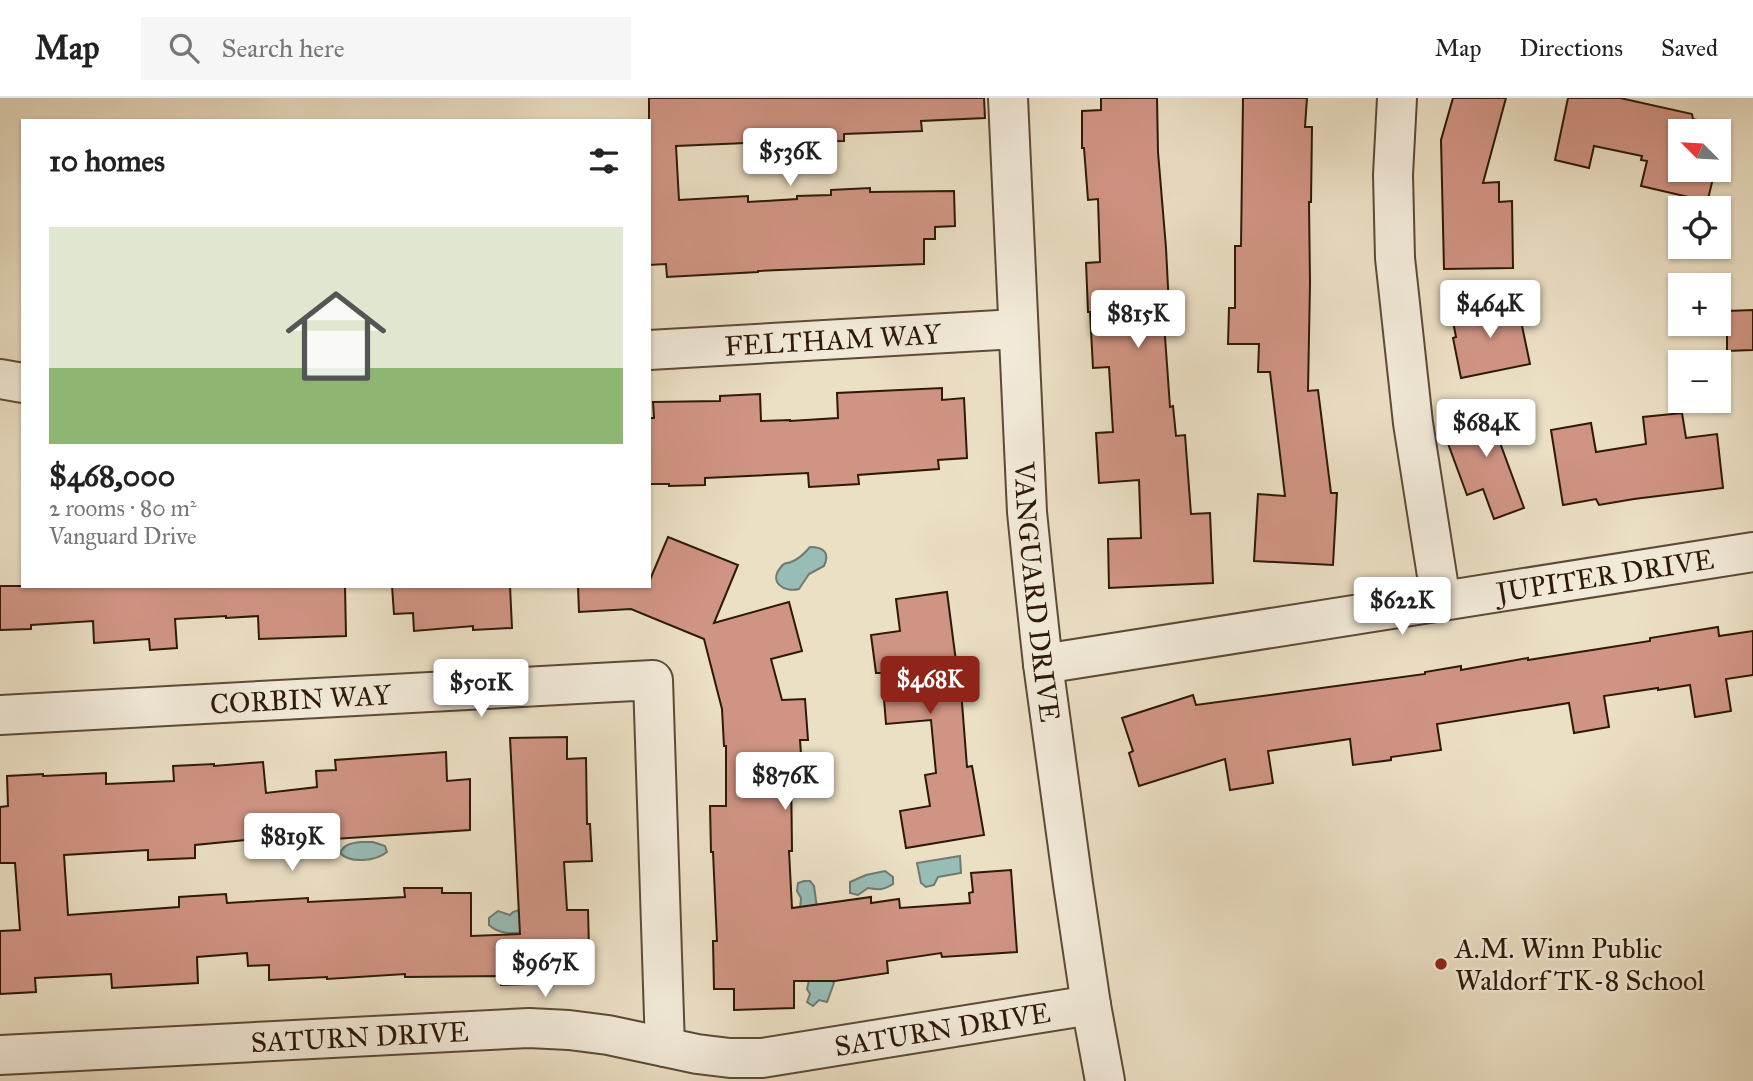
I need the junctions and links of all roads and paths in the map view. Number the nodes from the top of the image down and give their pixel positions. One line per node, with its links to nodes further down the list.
1 (1008, 98): 3 (street, VANGUARD DRIVE)
2 (1397, 98): 8 (street)
3 (1017, 328): 4 (street, FELTHAM WAY); 9 (street, VANGUARD DRIVE)
4 (651, 350)
5 (0, 379): 6 (street)
6 (21, 383)
7 (1753, 552): 8 (street, JUPITER DRIVE)
8 (1441, 601): 9 (street, JUPITER DRIVE)
9 (1042, 664): 11 (street, VANGUARD DRIVE)
10 (0, 715): 12 (street, CORBIN WAY)
11 (1091, 1005): 12 (street, SATURN DRIVE); 14 (street, VANGUARD DRIVE)
12 (665, 1047): 13 (street, SATURN DRIVE)
13 (0, 1055)
14 (1105, 1081)

